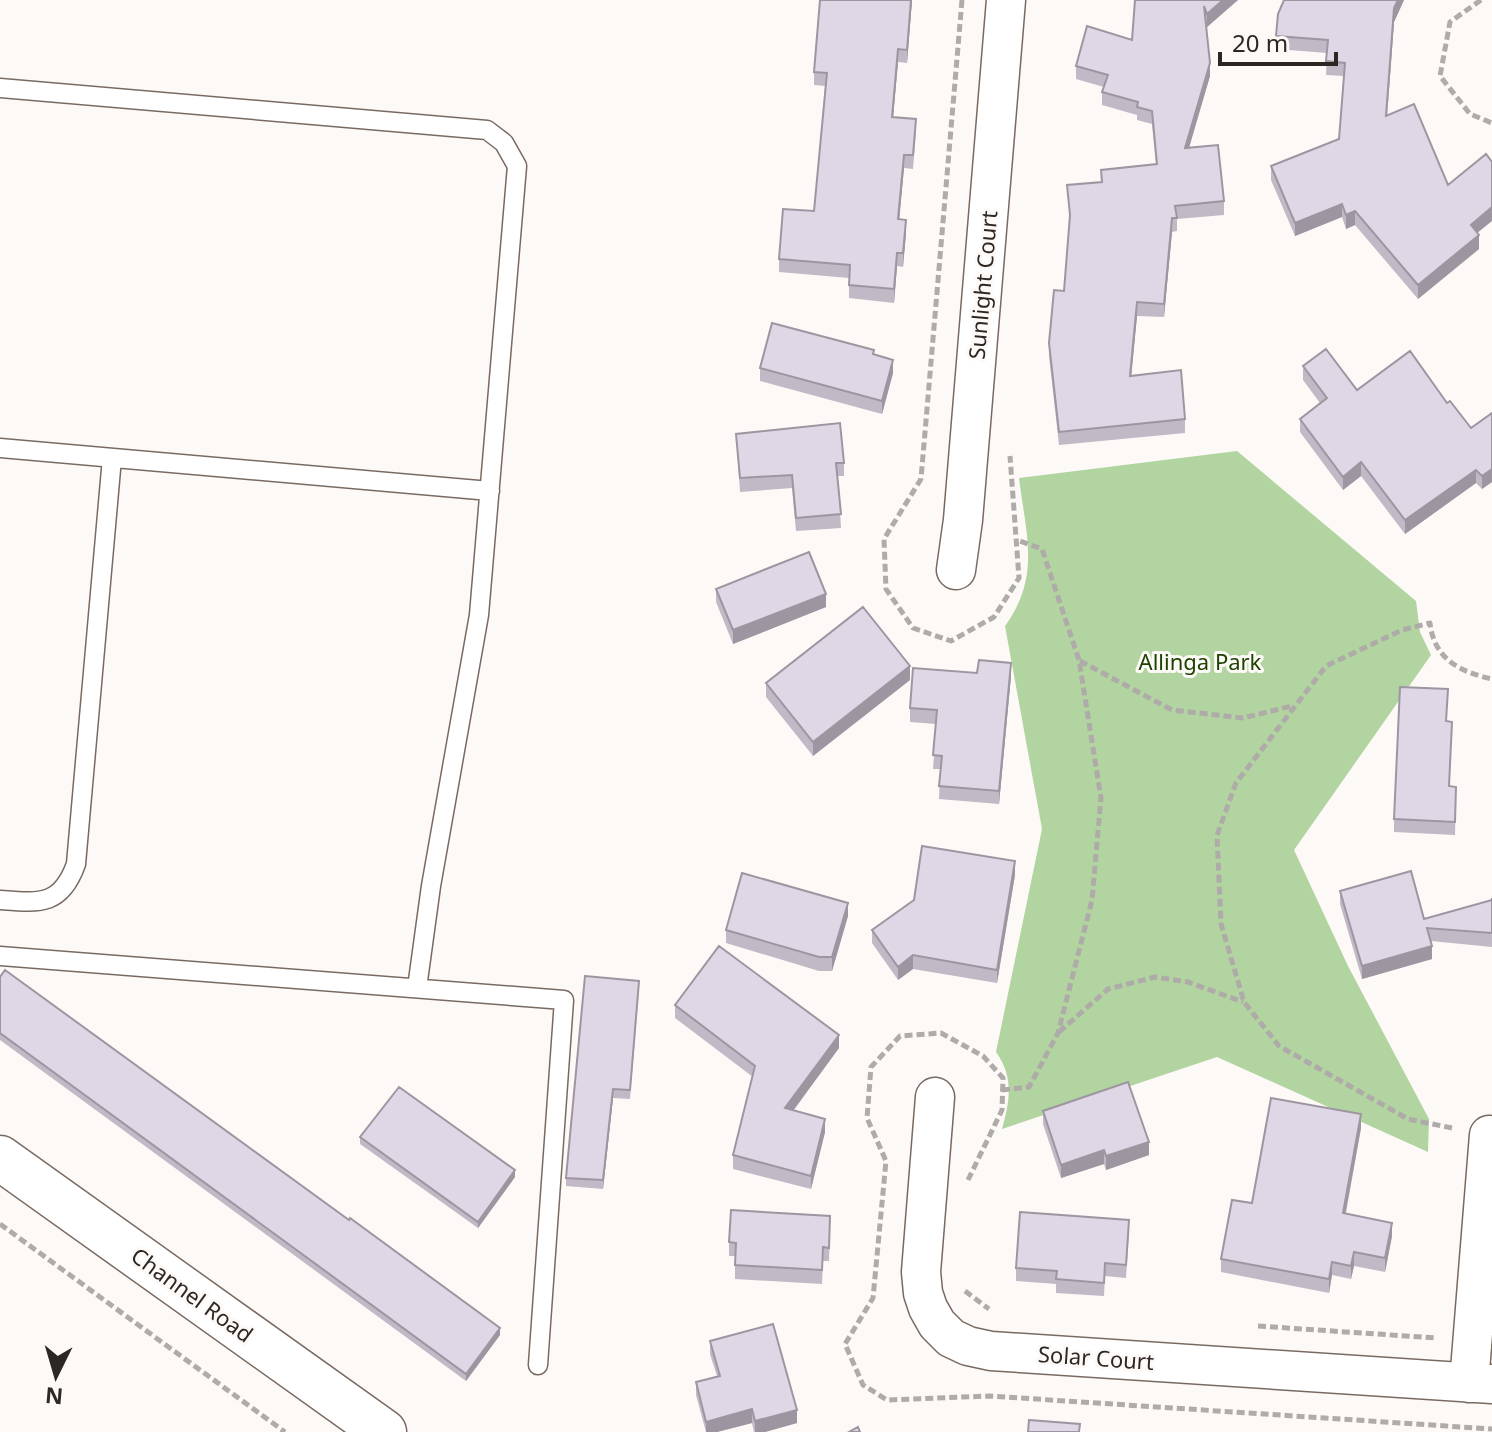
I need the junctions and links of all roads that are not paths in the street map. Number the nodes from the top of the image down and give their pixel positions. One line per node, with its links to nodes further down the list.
1 (1006, 0): 6 (street, Sunlight Court)
2 (0, 88): 5 (lane)
3 (0, 448): 4 (lane)
4 (112, 458): 5 (lane); 7 (lane)
5 (490, 491): 9 (lane)
6 (956, 570)
7 (0, 900)
8 (0, 956): 9 (lane)
9 (417, 988): 13 (lane)
10 (935, 1097): 14 (street, Solar Court)
11 (1489, 1135): 14 (street)
12 (0, 1158): 15 (street, Channel Road)
13 (538, 1365)
14 (1481, 1384)
15 (384, 1432)

